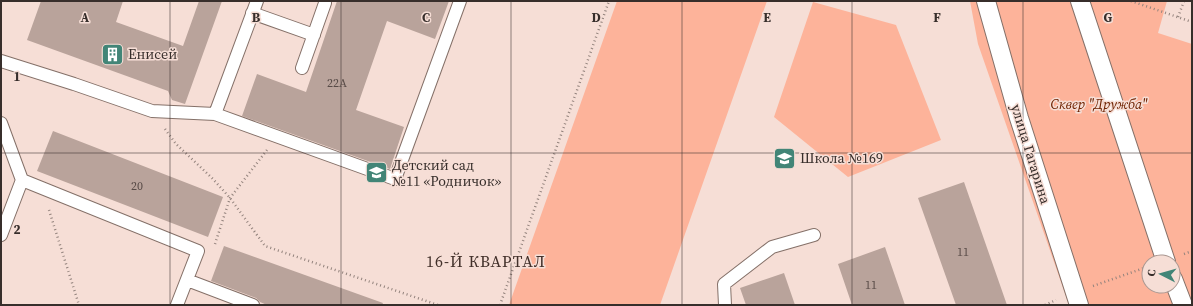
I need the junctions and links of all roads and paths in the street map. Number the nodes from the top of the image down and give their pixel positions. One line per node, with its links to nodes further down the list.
1 (257, 1): 9 (lane)
2 (460, 1): 18 (lane)
3 (609, 1): 34 (path)
4 (986, 1): 29 (street, улица Гагарина)
5 (1080, 1): 25 (street)
6 (1131, 1): 10 (path)
7 (1184, 1): 10 (path)
8 (325, 3): 12 (lane)
9 (252, 13): 12 (lane); 16 (lane)
10 (1178, 17): 11 (path)
11 (1192, 22)
12 (314, 35): 14 (lane)
13 (1, 61): 15 (lane)
14 (302, 68)
15 (152, 111): 16 (lane); 21 (path)
16 (216, 114): 18 (lane)
17 (1, 123): 19 (lane)
18 (279, 136): 21 (path)
19 (22, 180): 20 (lane); 22 (lane)
20 (41, 188): 27 (lane); 30 (path)
21 (230, 198): 24 (path); 33 (path)
22 (1, 235)
23 (814, 236): 35 (lane)
24 (213, 249)
25 (1163, 254)
26 (1141, 270): 29 (path)
27 (187, 280): 31 (lane); 32 (lane)
28 (1179, 294): 36 (street)
29 (1077, 298)
30 (79, 305)
31 (177, 305)
32 (253, 305)
33 (438, 305)
34 (500, 305)
35 (726, 305)
36 (1183, 305)

